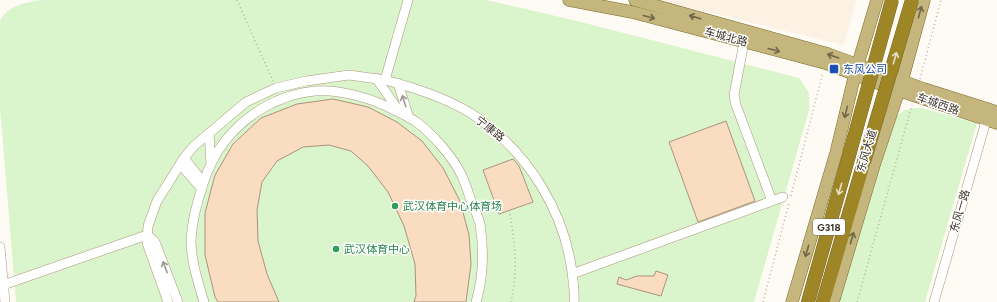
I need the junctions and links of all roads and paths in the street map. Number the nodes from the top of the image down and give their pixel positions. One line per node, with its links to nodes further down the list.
1 (237, 0): 19 (path)
2 (408, 0): 14 (street)
3 (569, 0): 10 (main road, 车城北路)
4 (636, 0): 10 (street); 13 (main road, 车城北路, one-way to 4)
5 (877, 0): 13 (main road)
6 (892, 0): 47 (highway, 东风大道 / G318, one-way to 47, bridge)
7 (912, 0): 48 (highway, 东风大道 / G318, one-way to 7, bridge)
8 (924, 0): 18 (main road, one-way to 8)
9 (942, 0): 21 (path)
10 (632, 12): 11 (main road, 车城北路, one-way to 11)
11 (744, 42): 12 (main road, 车城北路, one-way to 12); 32 (street)
12 (825, 63): 13 (main road, 车城北路); 45 (path)
13 (857, 70): 15 (main road, 车城北路); 46 (main road, one-way to 46)
14 (381, 79): 16 (street, 宁康路); 17 (street, 宁康路); 24 (street)
15 (882, 79): 18 (main road, 车城西路)
16 (310, 80): 19 (street, 宁康路); 20 (street)
17 (398, 83): 24 (street, one-way to 17); 36 (street, 宁康路)
18 (900, 85): 21 (main road, 车城西路); 49 (main road, one-way to 18)
19 (276, 88): 22 (street, 宁康路)
20 (333, 92): 24 (street); 25 (street)
21 (916, 92): 23 (main road, 车城西路); 26 (main road, 车城西路); 50 (path)
22 (251, 100): 25 (street); 27 (street, 宁康路)
23 (997, 112)
24 (405, 116): 42 (street)
25 (242, 122): 29 (street)
26 (992, 122): 51 (street, 东风一路)
27 (209, 133): 28 (street, 宁康路); 29 (street)
28 (182, 161): 30 (street); 34 (street, 宁康路)
29 (211, 164): 30 (street)
30 (202, 186): 41 (street)
31 (783, 197): 32 (street)
32 (772, 201): 36 (street)
33 (510, 214): 43 (path)
34 (147, 235): 37 (street); 39 (street); 40 (street, one-way to 34)
35 (0, 247): 37 (street)
36 (572, 274): 44 (street, 宁康路)
37 (3, 285): 38 (street)
38 (5, 302)
39 (168, 302)
40 (178, 302)
41 (204, 302)
42 (476, 302)
43 (511, 302)
44 (574, 302)
45 (763, 302)
46 (792, 302)
47 (808, 302)
48 (823, 302)
49 (834, 302)
50 (857, 302)
51 (934, 302)

